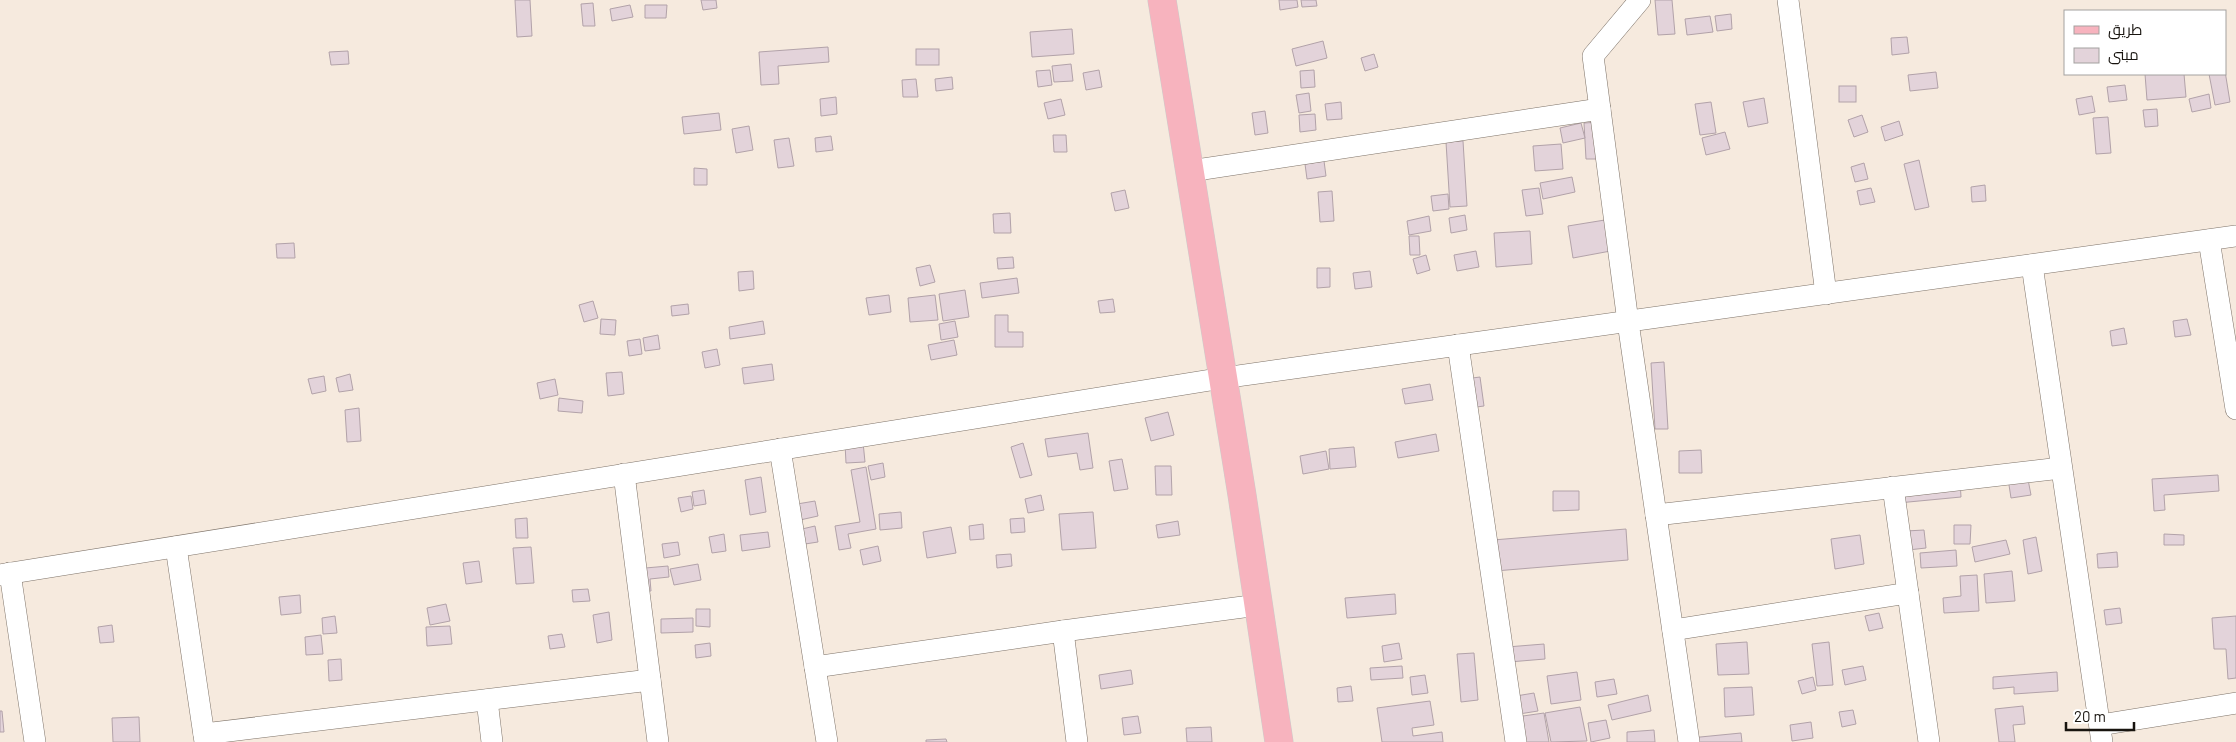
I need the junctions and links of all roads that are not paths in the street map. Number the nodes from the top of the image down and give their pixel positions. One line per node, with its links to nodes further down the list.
1 (1162, 0): 5 (main road)
2 (1640, 0): 4 (street)
3 (1788, 0): 9 (street)
4 (1600, 109): 5 (street); 10 (street)
5 (1190, 171): 12 (main road)
6 (2236, 236): 7 (street)
7 (2209, 240): 8 (street); 13 (street)
8 (2032, 265): 9 (street); 15 (street)
9 (1826, 294): 10 (street)
10 (1628, 322): 11 (street); 18 (street)
11 (1458, 345): 12 (street); 37 (street)
12 (1223, 378): 14 (street); 22 (main road)
13 (2236, 410)
14 (780, 449): 16 (street); 25 (street)
15 (2061, 468): 17 (street); 29 (street)
16 (624, 474): 19 (street); 26 (street)
17 (1893, 487): 18 (street); 21 (street)
18 (1656, 514): 24 (street)
19 (176, 547): 20 (street); 30 (street)
20 (5, 574): 31 (street)
21 (1908, 594): 24 (street); 39 (street)
22 (1258, 605): 23 (street); 36 (main road)
23 (1063, 630): 25 (street); 35 (street)
24 (1673, 630): 38 (street)
25 (815, 667): 34 (street)
26 (650, 680): 27 (street); 33 (street)
27 (487, 700): 30 (street); 32 (street)
28 (2236, 703): 29 (street)
29 (2101, 733)
30 (204, 738)
31 (35, 742)
32 (492, 742)
33 (658, 742)
34 (827, 742)
35 (1077, 742)
36 (1279, 742)
37 (1516, 742)
38 (1689, 742)
39 (1929, 742)

